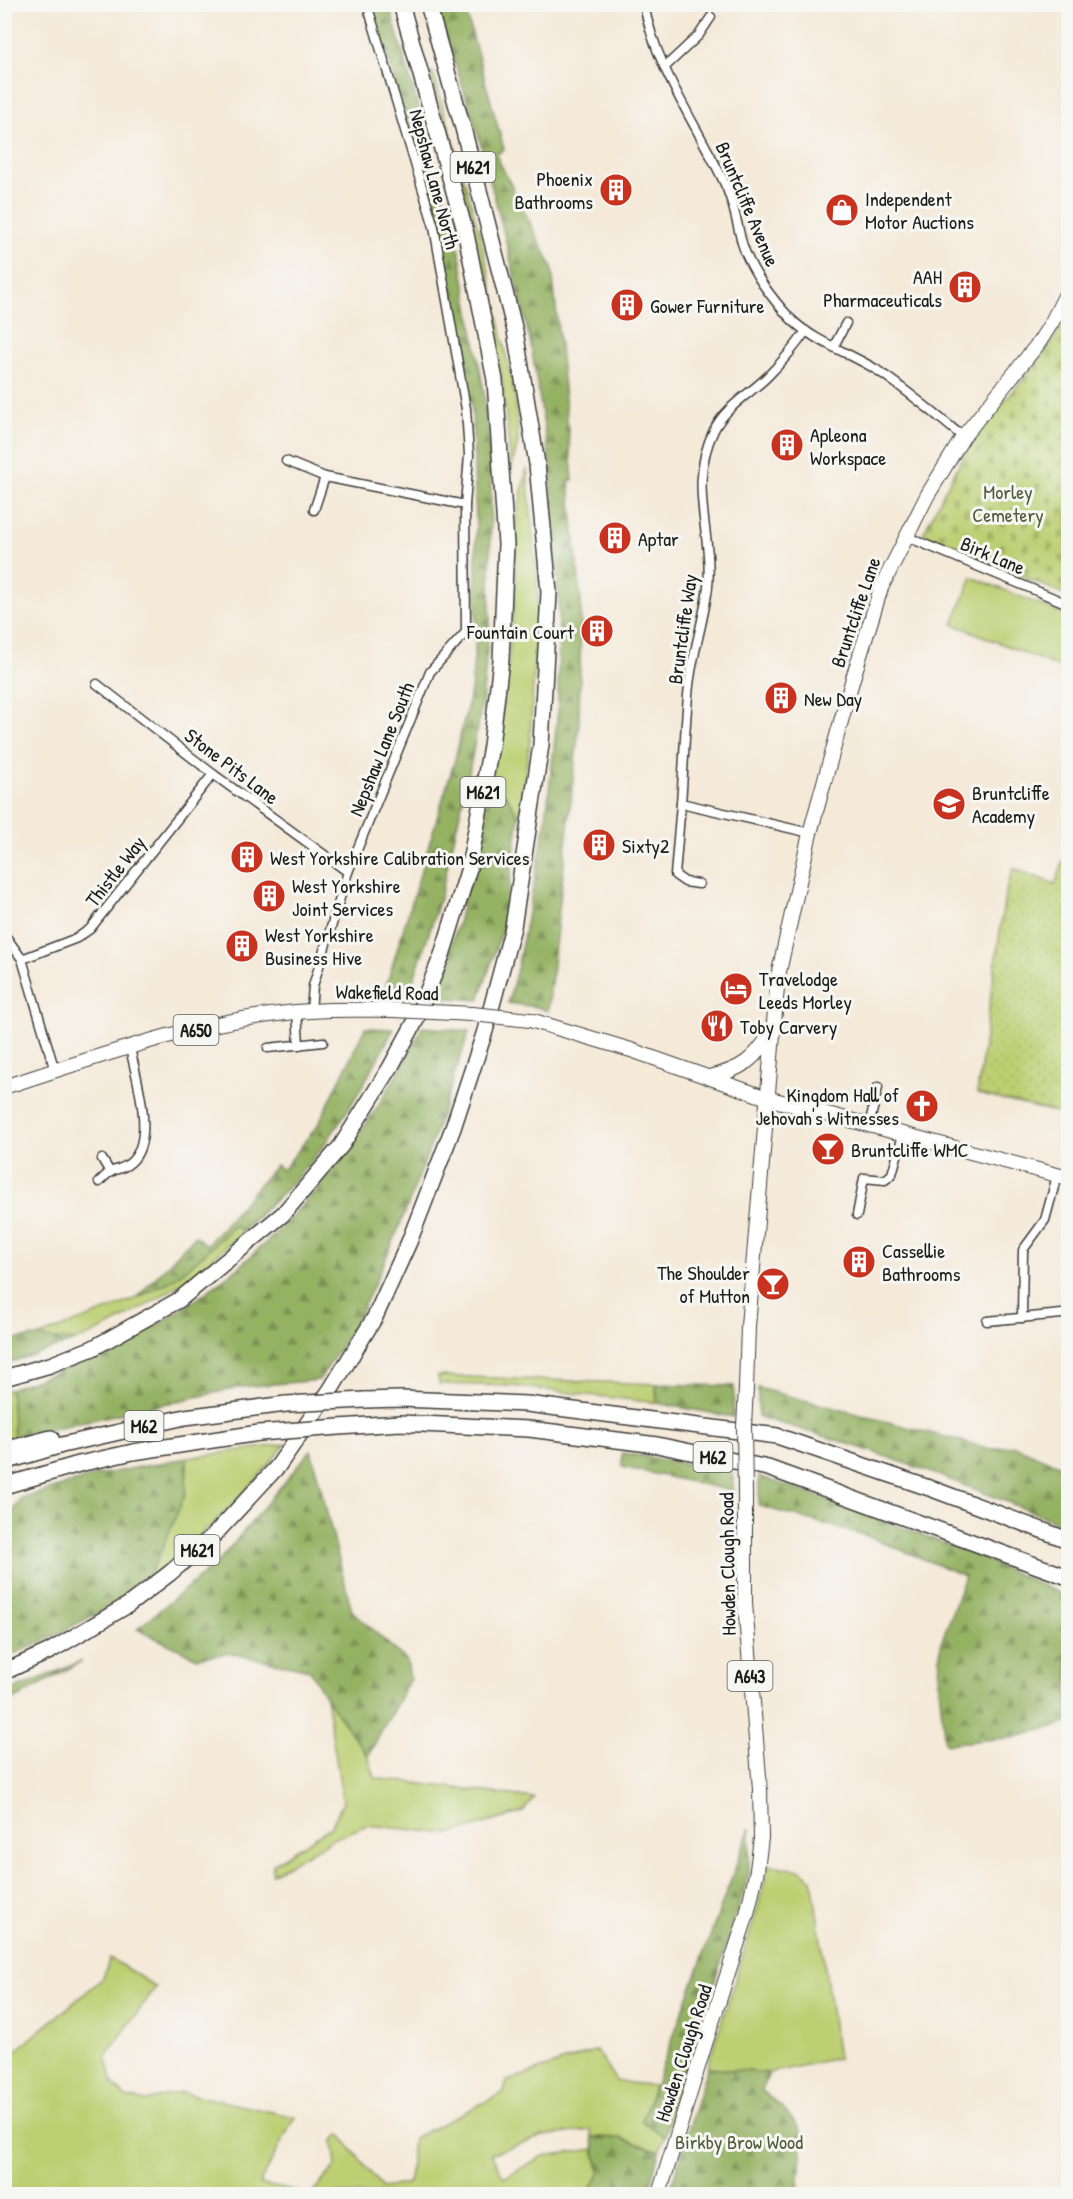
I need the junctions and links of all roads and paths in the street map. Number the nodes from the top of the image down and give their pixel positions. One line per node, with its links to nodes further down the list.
1 (367, 4): 11 (street, Nepshaw Lane North)
2 (401, 4): 48 (highway, M621)
3 (428, 4): 55 (highway, M621)
4 (644, 4): 6 (street, Bruntcliffe Avenue)
5 (711, 17): 6 (street)
6 (665, 67): 9 (street, Bruntcliffe Avenue)
7 (1068, 290): 12 (main road, Bruntcliffe Lane / A643)
8 (846, 323): 10 (street)
9 (806, 331): 10 (street, Bruntcliffe Avenue); 21 (street, Bruntcliffe Way)
10 (834, 346): 12 (street, Bruntcliffe Avenue)
11 (459, 365): 15 (street, Nepshaw Lane South)
12 (963, 437): 17 (main road, Bruntcliffe Lane / A643)
13 (286, 461): 14 (street)
14 (325, 477): 15 (street); 16 (street)
15 (465, 505): 23 (street, Nepshaw Lane South)
16 (314, 510)
17 (905, 536): 18 (street, Birk Lane); 22 (main road, Bruntcliffe Lane / A643)
18 (1068, 604)
19 (97, 684): 20 (street, Stone Pits Lane)
20 (213, 774): 23 (street, Stone Pits Lane); 26 (street, Thistle Way)
21 (681, 803): 22 (street); 24 (street, Bruntcliffe Way)
22 (810, 834): 28 (main road, Bruntcliffe Lane / A643)
23 (348, 872): 27 (street, Nepshaw Lane South)
24 (699, 884)
25 (4, 934): 26 (street)
26 (22, 959): 33 (street)
27 (304, 1011): 30 (street, Nepshaw Lane South); 31 (main road, Wakefield Road / A650); 34 (main road, Wakefield Road / A650, bridge)
28 (774, 1029): 34 (main road); 37 (main road, Bruntcliffe Lane / A643)
29 (323, 1042): 30 (street)
30 (299, 1045): 32 (street)
31 (130, 1048): 33 (main road, Wakefield Road / A650); 41 (street)
32 (268, 1048)
33 (55, 1071): 35 (main road, Wakefield Road / A650)
34 (707, 1077): 37 (main road, Wakefield Road / A650)
35 (4, 1087)
36 (878, 1088): 38 (street)
37 (767, 1098): 38 (main road, A650); 56 (main road, Howden Clough Road / A643, bridge)
38 (869, 1126): 39 (main road, A650)
39 (903, 1135): 42 (main road, A650); 44 (street)
40 (102, 1159): 41 (street)
41 (110, 1172): 43 (street)
42 (1063, 1177): 46 (street)
43 (99, 1182)
44 (858, 1215)
45 (1062, 1314): 46 (street)
46 (1022, 1318): 47 (street)
47 (987, 1321)
48 (4, 1378)
49 (185, 1417): 50 (highway); 51 (highway, M62); 53 (highway, M62, bridge)
50 (4, 1450)
51 (4, 1462)
52 (4, 1486): 54 (highway, M62, bridge)
53 (1068, 1540)
54 (1068, 1577)
55 (4, 1672)
56 (659, 2194)

